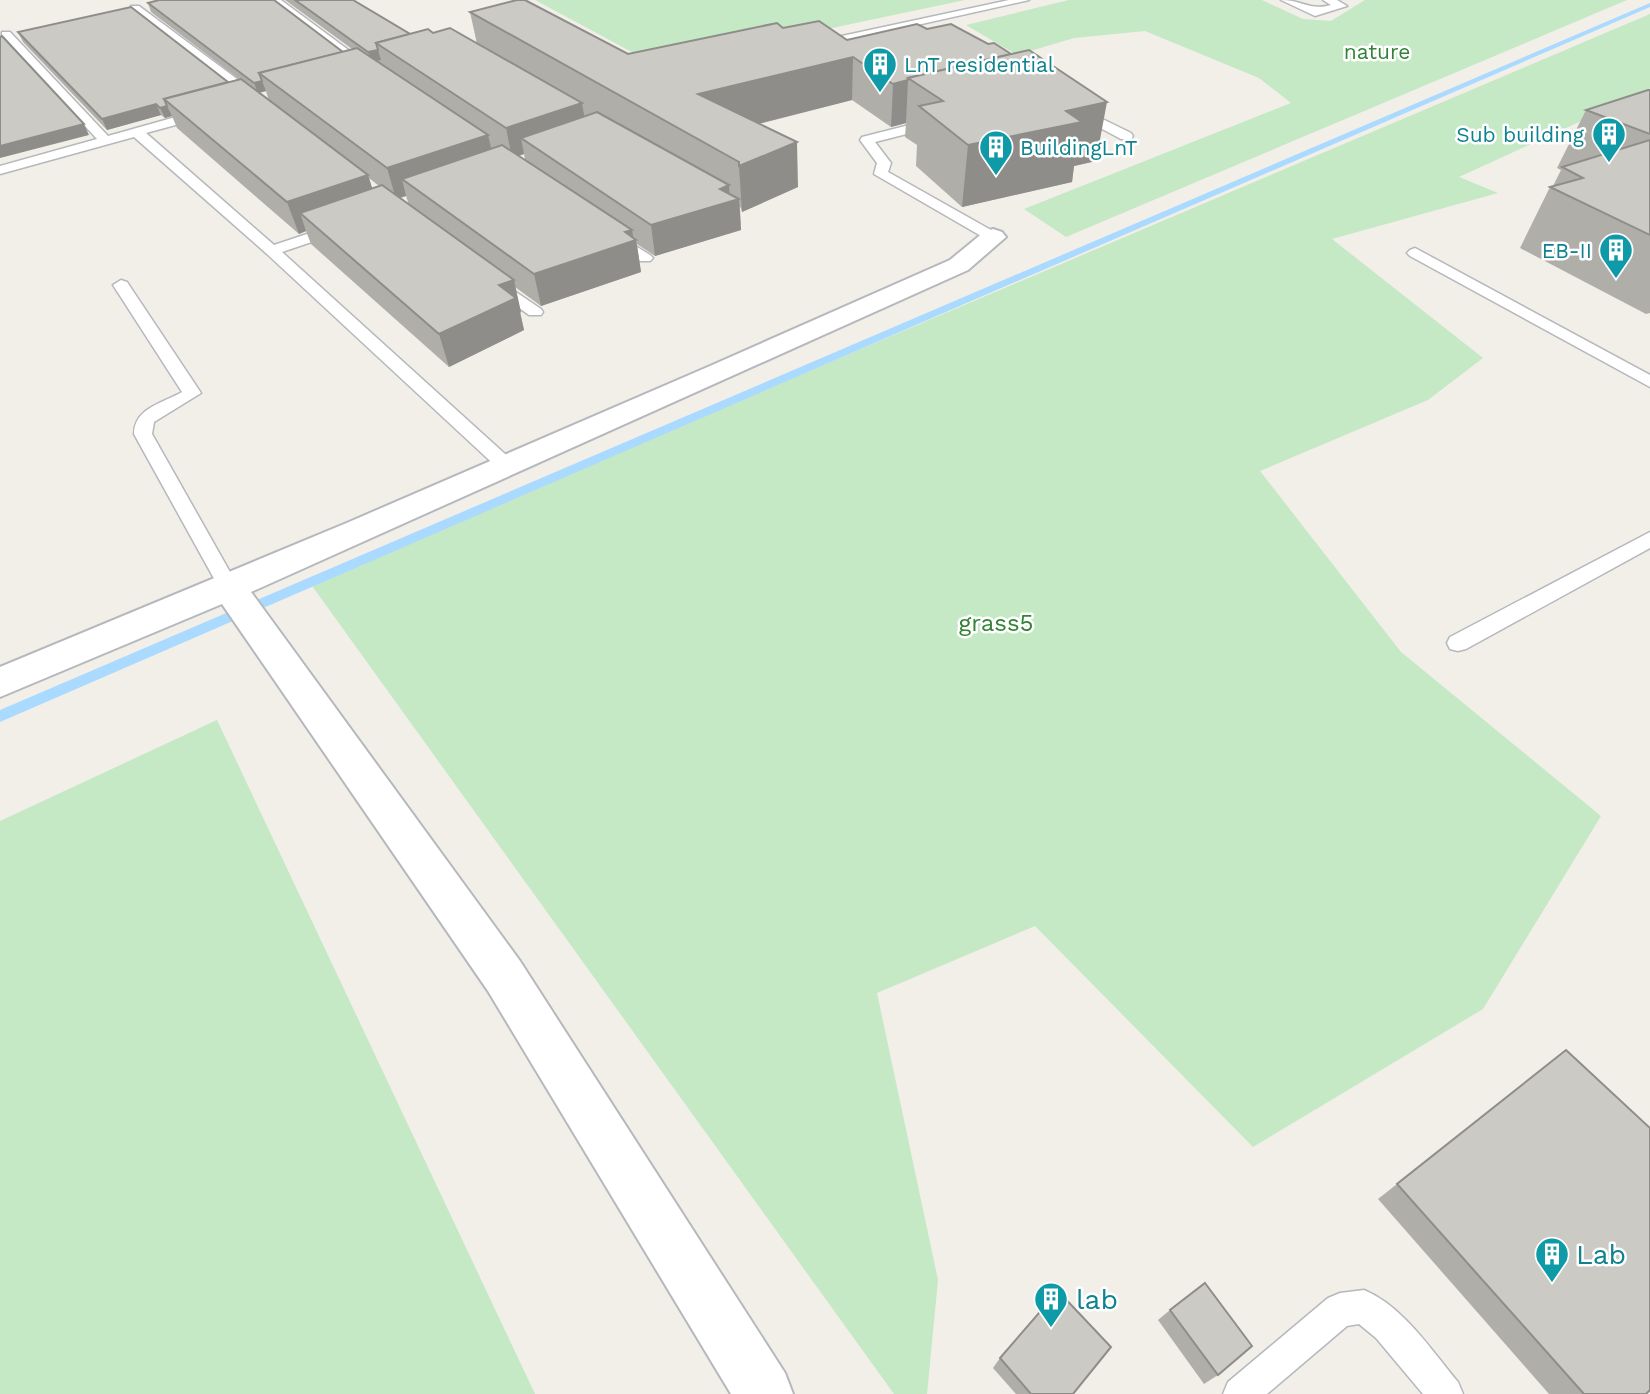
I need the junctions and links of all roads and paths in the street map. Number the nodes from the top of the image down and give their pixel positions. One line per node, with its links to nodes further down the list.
1 (275, 0): 10 (lane)
2 (1024, 0): 6 (lane)
3 (1286, 0): 4 (lane)
4 (1328, 0)
5 (135, 8): 11 (lane)
6 (907, 25): 8 (lane); 9 (lane)
7 (6, 34): 17 (lane)
8 (931, 37)
9 (799, 48)
10 (370, 71)
11 (258, 101)
12 (1068, 107): 16 (lane)
13 (216, 110): 15 (lane)
14 (943, 121): 21 (lane)
15 (137, 132): 17 (lane); 22 (lane)
16 (1126, 136)
17 (106, 141): 18 (lane)
18 (0, 170)
19 (345, 225): 22 (lane)
20 (601, 228): 24 (lane)
21 (993, 237): 29 (street)
22 (272, 251): 29 (lane)
23 (1415, 253): 28 (lane)
24 (645, 258)
25 (481, 272): 27 (lane)
26 (121, 285): 31 (lane)
27 (535, 312)
28 (1650, 382)
29 (508, 467): 31 (street)
30 (1650, 539): 32 (lane)
31 (229, 588): 33 (street); 34 (street)
32 (1458, 643)
33 (0, 683)
34 (764, 1394)
35 (1240, 1394): 36 (lane)
36 (1446, 1394)

